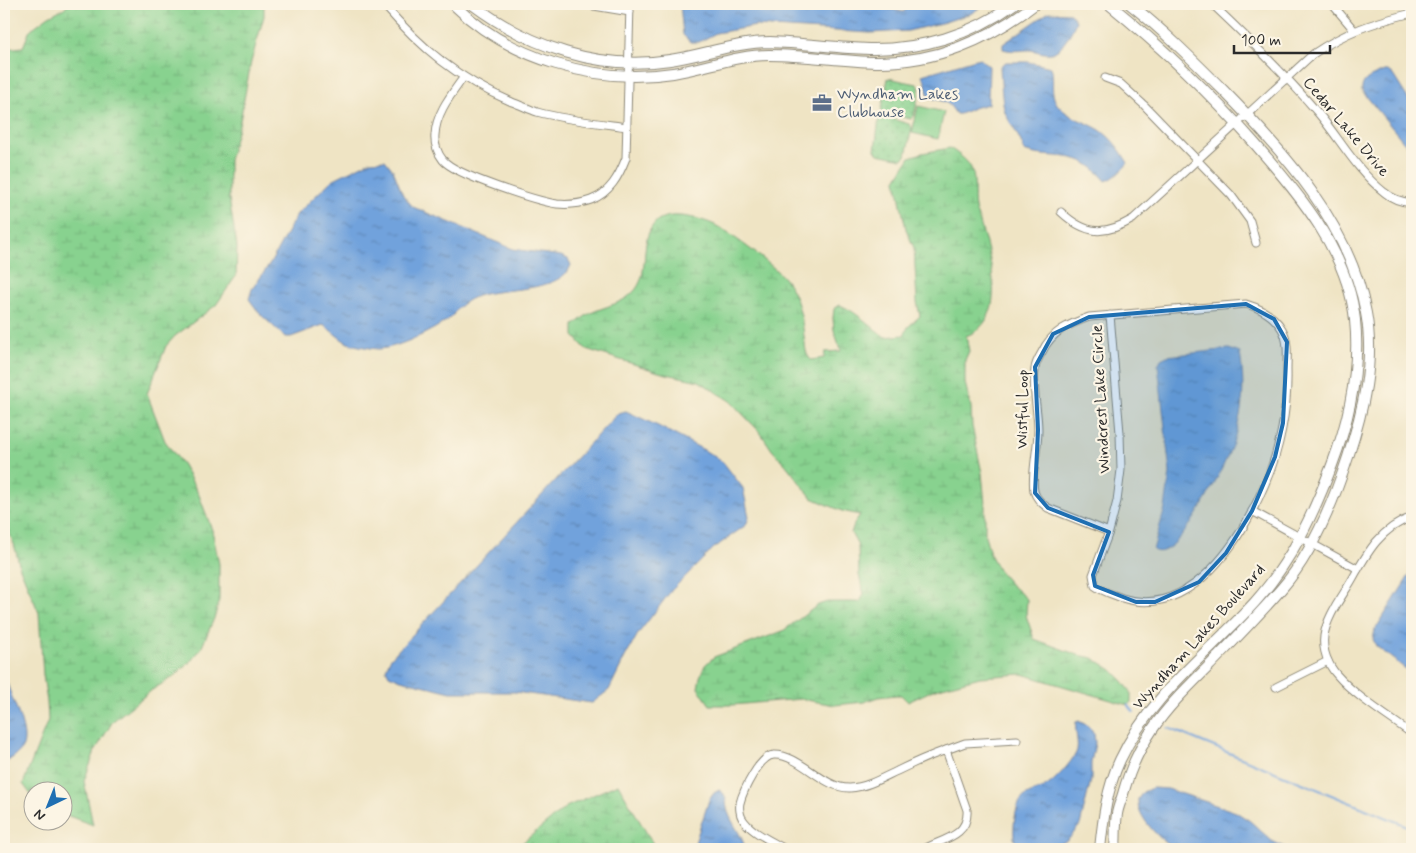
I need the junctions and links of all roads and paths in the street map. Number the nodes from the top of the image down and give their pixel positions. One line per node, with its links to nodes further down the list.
1 (384, 4): 20 (street)
2 (453, 4): 18 (street)
3 (472, 4): 16 (street)
4 (582, 4): 12 (street)
5 (630, 4): 12 (street)
6 (1014, 4): 15 (street)
7 (1035, 4): 17 (street)
8 (1109, 4): 23 (street, Wyndham Lakes Boulevard)
9 (1130, 4): 22 (street, Wyndham Lakes Boulevard)
10 (1212, 4): 19 (street, Cedar Lake Drive)
11 (1332, 4): 14 (street)
12 (630, 12): 16 (street)
13 (1412, 13): 14 (street)
14 (1354, 30): 19 (street)
15 (878, 49): 16 (street); 17 (street)
16 (628, 62): 18 (street)
17 (877, 62): 18 (street)
18 (628, 75): 24 (street)
19 (1287, 77): 22 (street); 26 (street, Cedar Lake Drive)
20 (463, 78): 24 (street); 24 (street)
21 (1105, 78): 25 (street)
22 (1247, 114): 23 (street); 29 (street, Wyndham Lakes Boulevard)
23 (1237, 123): 25 (street); 30 (street, Wyndham Lakes Boulevard)
24 (627, 127)
25 (1198, 160): 27 (street); 28 (street)
26 (1412, 203)
27 (1061, 212)
28 (1256, 243)
29 (1363, 298): 30 (street); 33 (street, Wyndham Lakes Boulevard)
30 (1351, 301): 32 (street, Wyndham Lakes Boulevard)
31 (1110, 315): 34 (street, Windcrest Lake Circle); 36 (street, Windcrest Lake Circle); 36 (street, Wistful Loop)
32 (1345, 425): 33 (street); 37 (street, Wyndham Lakes Boulevard)
33 (1357, 428): 38 (street, Wyndham Lakes Boulevard)
34 (1252, 511): 36 (street, Windcrest Lake Circle); 37 (street)
35 (1412, 517): 39 (street)
36 (1109, 532)
37 (1300, 538): 38 (street); 47 (street, Wyndham Lakes Boulevard)
38 (1311, 544): 39 (street); 48 (street, Wyndham Lakes Boulevard)
39 (1358, 569): 40 (street)
40 (1328, 661): 41 (street); 42 (street)
41 (1276, 687)
42 (1412, 734)
43 (1017, 740): 44 (street)
44 (946, 750): 45 (street); 46 (street)
45 (785, 849)
46 (924, 849)
47 (1100, 849)
48 (1115, 849)

